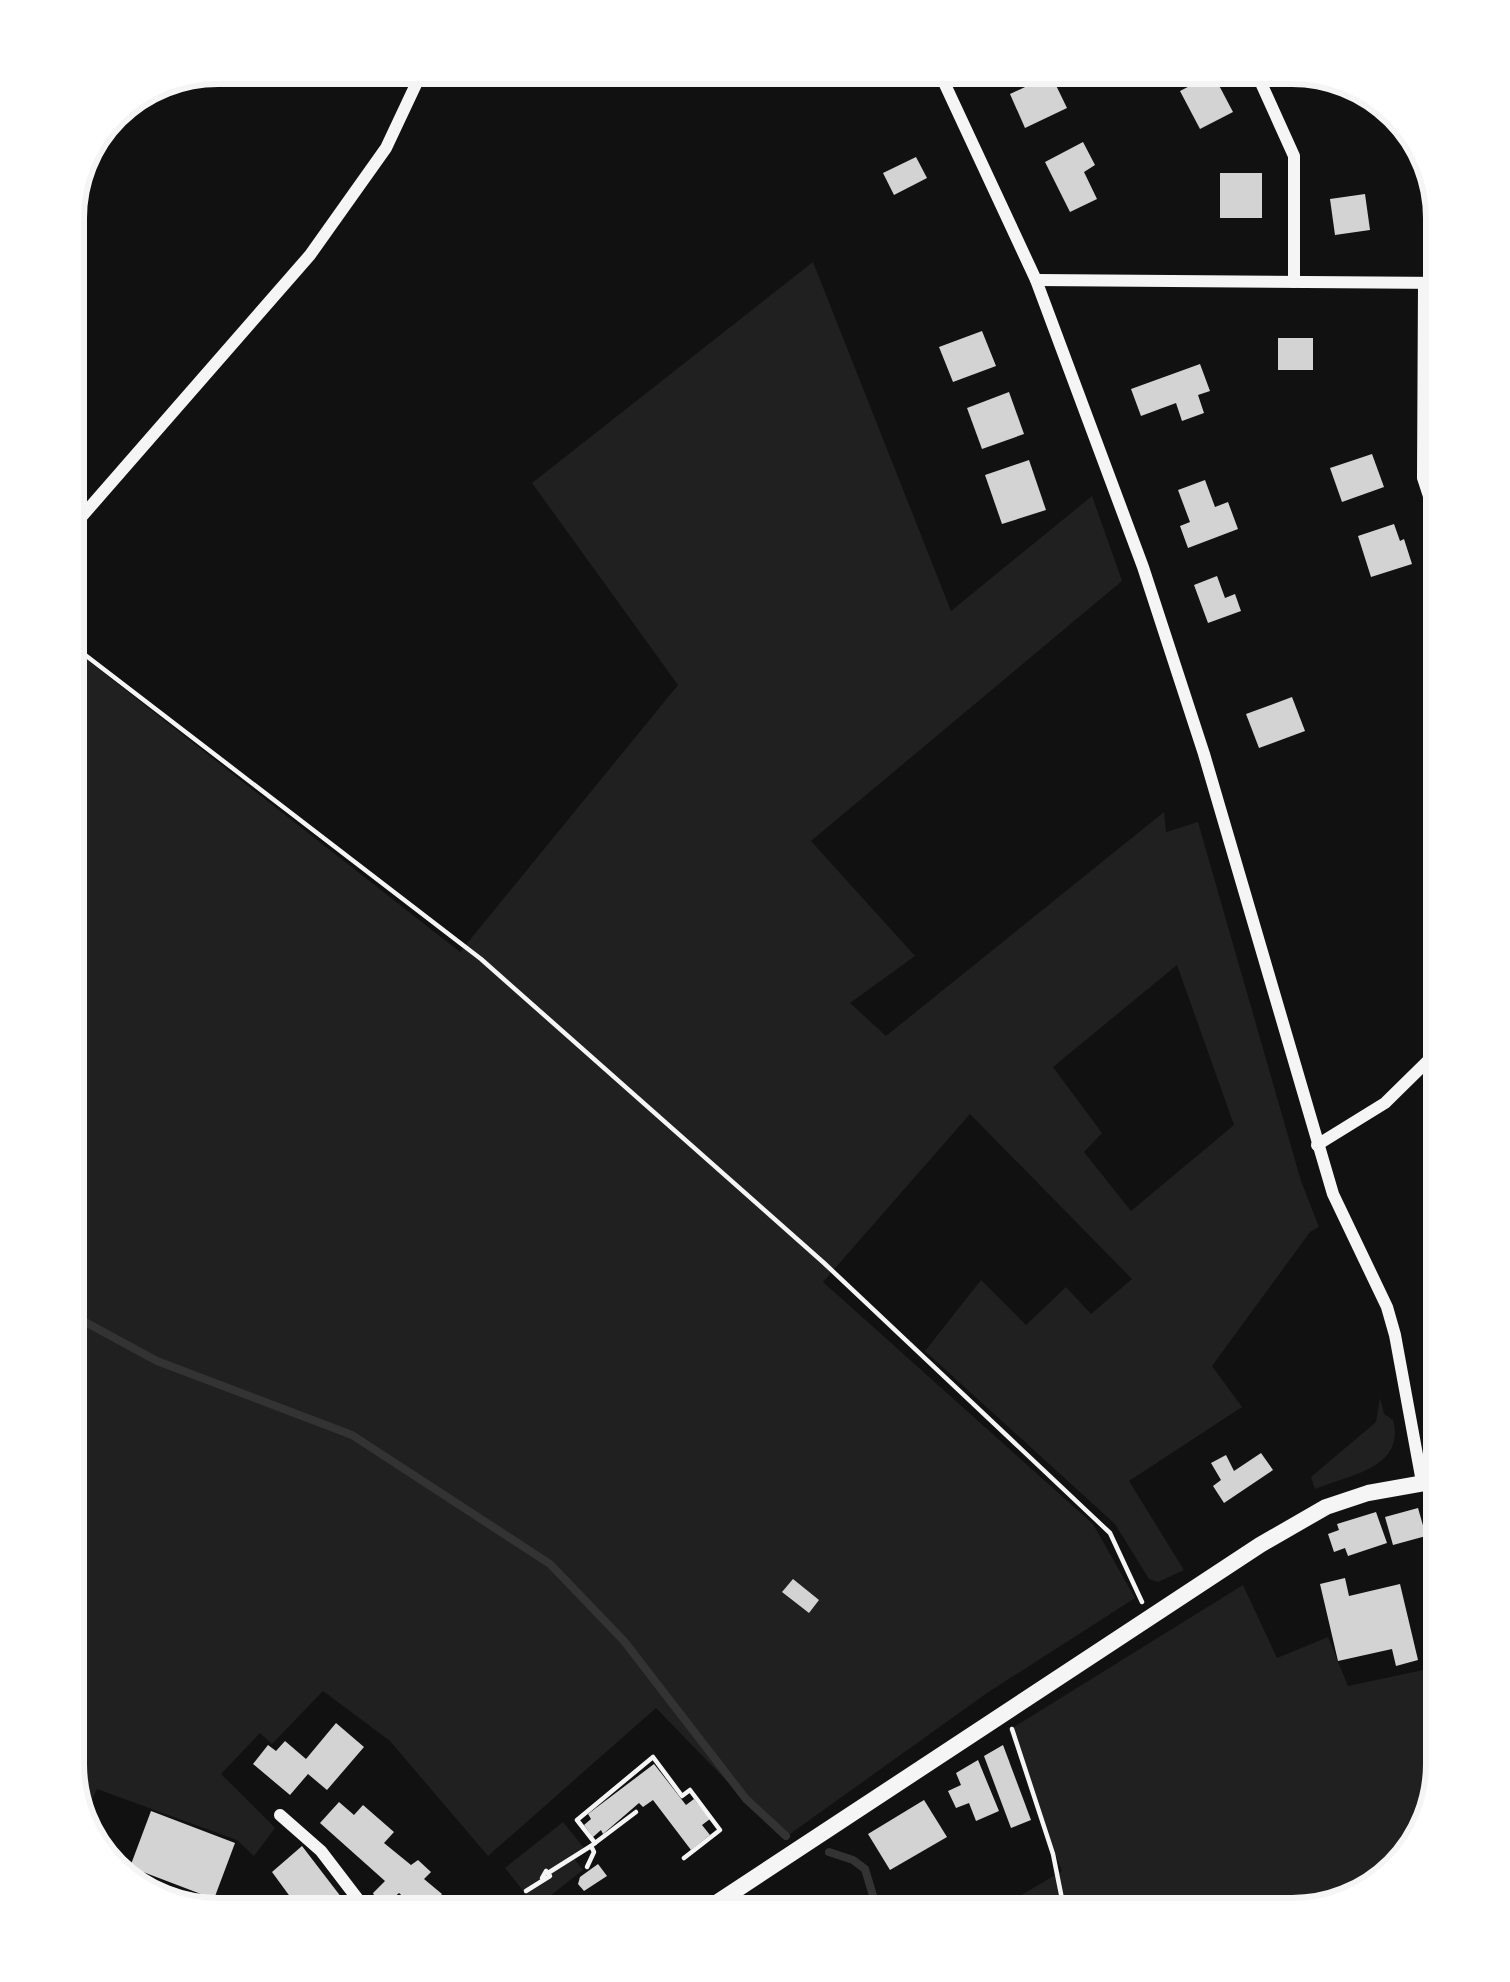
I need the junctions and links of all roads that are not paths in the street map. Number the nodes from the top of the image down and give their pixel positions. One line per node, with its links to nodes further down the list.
1 (415, 84): 8 (street)
2 (945, 84): 4 (street)
3 (1261, 84): 5 (street)
4 (1036, 280): 5 (street); 10 (street)
5 (1294, 282): 6 (street)
6 (1424, 284): 7 (street)
7 (1426, 487)
8 (84, 514)
9 (1426, 1062): 10 (street)
10 (1317, 1145): 11 (street)
11 (1423, 1482): 12 (street); 15 (street)
12 (1426, 1482)
13 (280, 1815): 14 (street)
14 (357, 1898)
15 (724, 1898)

